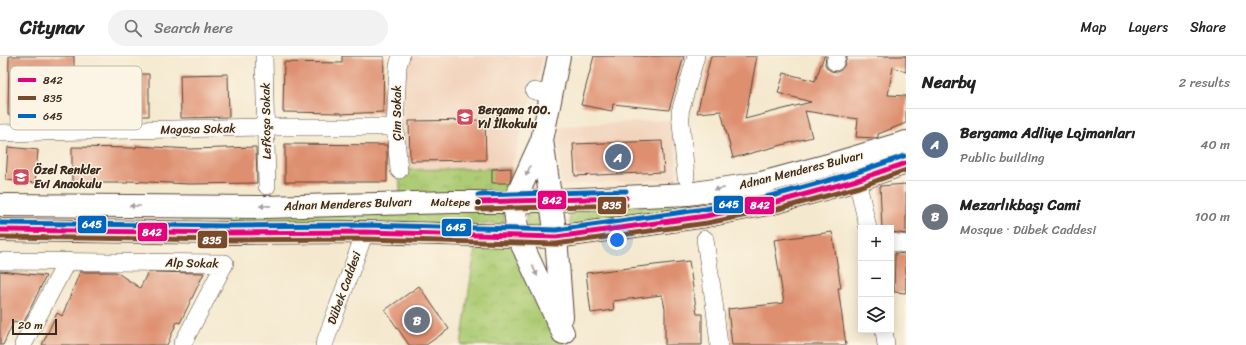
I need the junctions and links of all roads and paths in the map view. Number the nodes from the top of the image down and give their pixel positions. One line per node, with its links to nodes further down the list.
1 (264, 56): 5 (street, Lefkoşa Sokak)
2 (401, 56): 6 (street, Çim Sokak)
3 (559, 56): 8 (main road)
4 (696, 56): 12 (street)
5 (265, 127): 6 (street, Magosa Sokak); 7 (street, Magosa Sokak); 14 (street, Lefkoşa Sokak)
6 (395, 127): 11 (street, Çim Sokak)
7 (0, 134)
8 (542, 140): 15 (main road); 16 (main road, one-way to 16)
9 (906, 142): 15 (main road, Adnan Menderes Bulvarı, one-way to 15)
10 (906, 163): 13 (main road, Adnan Menderes Bulvarı)
11 (398, 170)
12 (686, 177)
13 (857, 180): 18 (street); 22 (main road, Adnan Menderes Bulvarı)
14 (267, 186)
15 (551, 201): 16 (main road, Adnan Menderes Bulvarı); 22 (main road)
16 (514, 202): 17 (main road, Adnan Menderes Bulvarı, one-way to 17); 21 (main road)
17 (0, 205)
18 (867, 225)
19 (0, 230): 20 (main road, Adnan Menderes Bulvarı)
20 (365, 232): 21 (main road, Adnan Menderes Bulvarı); 32 (street, Dübek Caddesi)
21 (518, 236): 22 (main road, Adnan Menderes Bulvarı); 29 (main road, one-way to 29)
22 (556, 237): 29 (main road)
23 (705, 239): 33 (street)
24 (894, 242): 25 (street)
25 (906, 244)
26 (0, 261): 27 (street)
27 (67, 261): 30 (street); 31 (street, Alp Sokak)
28 (884, 333): 34 (street)
29 (564, 339)
30 (23, 345)
31 (182, 345)
32 (324, 345)
33 (719, 345)
34 (886, 345)

